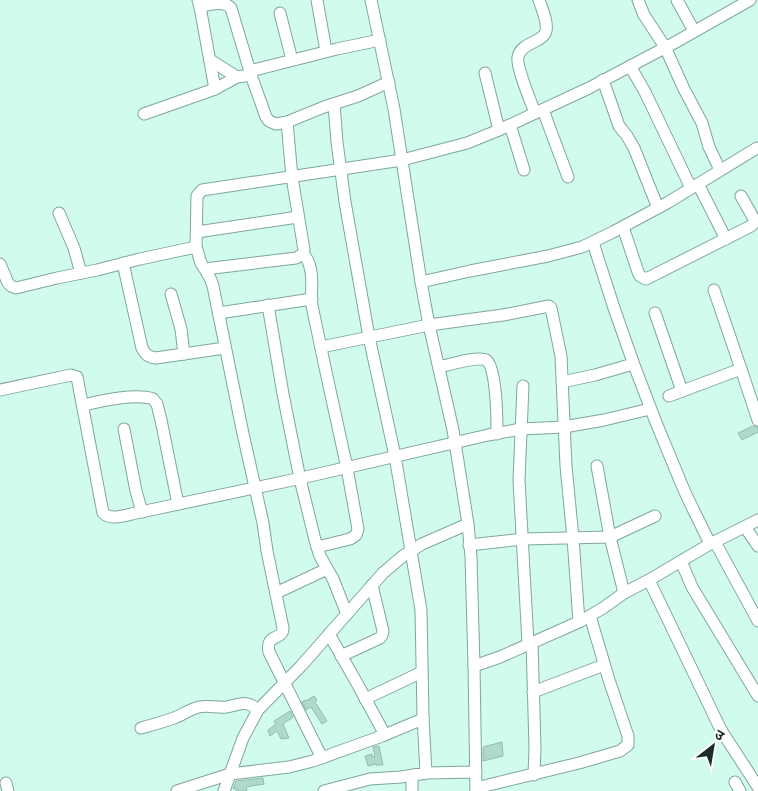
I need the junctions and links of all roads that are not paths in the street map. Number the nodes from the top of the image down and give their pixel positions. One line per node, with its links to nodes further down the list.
1 (316, 0): 12 (street)
2 (371, 0): 10 (street)
3 (540, 0): 23 (street)
4 (638, 0): 11 (street)
5 (677, 0): 9 (street)
6 (750, 0): 9 (street)
7 (199, 3): 13 (street); 16 (street)
8 (280, 13): 14 (street)
9 (694, 31): 11 (street)
10 (380, 40): 12 (street); 20 (street)
11 (665, 48): 15 (street); 31 (street)
12 (326, 51): 14 (street)
13 (210, 60): 18 (street); 21 (street)
14 (292, 60): 16 (street)
15 (630, 66): 19 (street); 34 (street)
16 (251, 73): 18 (street); 25 (street)
17 (485, 73): 26 (street)
18 (237, 77): 21 (street)
19 (603, 80): 23 (street); 36 (street)
20 (389, 82): 22 (street); 28 (street)
21 (215, 89): 24 (street)
22 (334, 104): 25 (street); 29 (street)
23 (539, 112): 26 (street); 33 (street)
24 (144, 114)
25 (287, 122): 32 (street)
26 (504, 127): 28 (street); 30 (street)
27 (757, 148): 31 (street)
28 (402, 160): 29 (street); 49 (street)
29 (341, 169): 32 (street); 57 (street)
30 (524, 170)
31 (720, 170): 34 (street)
32 (292, 177): 38 (street); 40 (street)
33 (568, 177)
34 (695, 186): 36 (street); 41 (street)
35 (741, 196): 41 (street)
36 (658, 208): 39 (street)
37 (59, 213): 48 (street)
38 (298, 217): 40 (street); 44 (street)
39 (623, 226): 41 (street); 42 (street)
40 (197, 232): 43 (street)
41 (726, 239)
42 (593, 242): 49 (street); 61 (street)
43 (196, 247): 45 (street); 47 (street)
44 (303, 254): 47 (street); 52 (street)
45 (123, 263): 48 (street); 60 (street)
46 (0, 264): 48 (street)
47 (205, 269): 54 (street)
48 (81, 273)
49 (421, 282): 56 (street)
50 (714, 290): 63 (street)
51 (171, 294): 60 (street)
52 (312, 299): 53 (street); 58 (street)
53 (268, 305): 54 (street); 80 (street)
54 (219, 313): 59 (street)
55 (655, 314): 67 (street)
56 (429, 325): 57 (street); 62 (street); 64 (street)
57 (369, 338): 58 (street); 77 (street)
58 (321, 347): 79 (street)
59 (225, 348): 60 (street); 81 (street)
60 (184, 354)
61 (633, 364): 64 (street); 70 (street)
62 (439, 367): 75 (street); 76 (street)
63 (741, 369): 67 (street); 71 (street)
64 (562, 382): 72 (street)
65 (523, 386): 74 (street)
66 (0, 390): 69 (street)
67 (682, 390): 68 (street)
68 (669, 396)
69 (83, 405): 82 (street); 83 (street)
70 (650, 409): 72 (street); 91 (street)
71 (758, 420)
72 (564, 427): 74 (street); 89 (street)
73 (124, 429): 83 (street)
74 (521, 429): 75 (street); 90 (street)
75 (497, 434): 76 (street)
76 (455, 442): 77 (street); 86 (street)
77 (395, 456): 79 (street); 95 (street)
78 (597, 466): 88 (street)
79 (347, 468): 80 (street); 94 (street)
80 (300, 479): 81 (street); 94 (street)
81 (254, 488): 82 (street); 100 (street)
82 (178, 504): 83 (street)
83 (142, 512)
84 (655, 516): 88 (street)
85 (758, 520): 87 (street)
86 (468, 524): 92 (street); 95 (street)
87 (745, 527): 91 (street); 93 (street)
88 (610, 537): 89 (street); 101 (street)
89 (573, 538): 90 (street); 104 (street)
90 (523, 540): 92 (street); 107 (street)
91 (712, 543): 96 (street); 105 (street)
92 (469, 545): 110 (street)
93 (758, 546)
94 (317, 547): 97 (street)
95 (412, 551): 99 (street); 111 (street)
96 (681, 561): 98 (street); 114 (street)
97 (327, 569): 100 (street); 102 (street)
98 (649, 580): 101 (street); 127 (street)
99 (372, 586): 102 (street); 108 (street)
100 (276, 593): 112 (street)
101 (624, 593): 103 (street)
102 (347, 614): 106 (street)
103 (590, 616): 104 (street); 109 (street)
104 (579, 622): 107 (street)
105 (758, 622)
106 (329, 634): 108 (street); 112 (street)
107 (530, 643): 110 (street); 113 (street)
108 (342, 656): 115 (street)
109 (604, 665): 113 (street); 124 (street)
110 (474, 666): 121 (street)
111 (422, 672): 115 (street); 117 (street)
112 (284, 682): 116 (street); 120 (street)
113 (533, 692): 124 (street)
114 (758, 696)
115 (366, 699): 119 (street)
116 (258, 710): 118 (street); 123 (street)
117 (424, 719): 119 (street); 122 (street)
118 (141, 728)
119 (385, 735): 120 (street)
120 (322, 758): 123 (street)
121 (476, 772): 122 (street); 128 (street)
122 (426, 773): 125 (street)
123 (230, 774): 129 (street); 130 (street)
124 (534, 774): 128 (street)
125 (412, 776): 126 (street); 133 (street)
126 (370, 779): 131 (street); 132 (street)
127 (758, 787)
128 (476, 790)
129 (177, 791)
130 (224, 791)
131 (324, 791)
132 (370, 791)
133 (412, 791)

